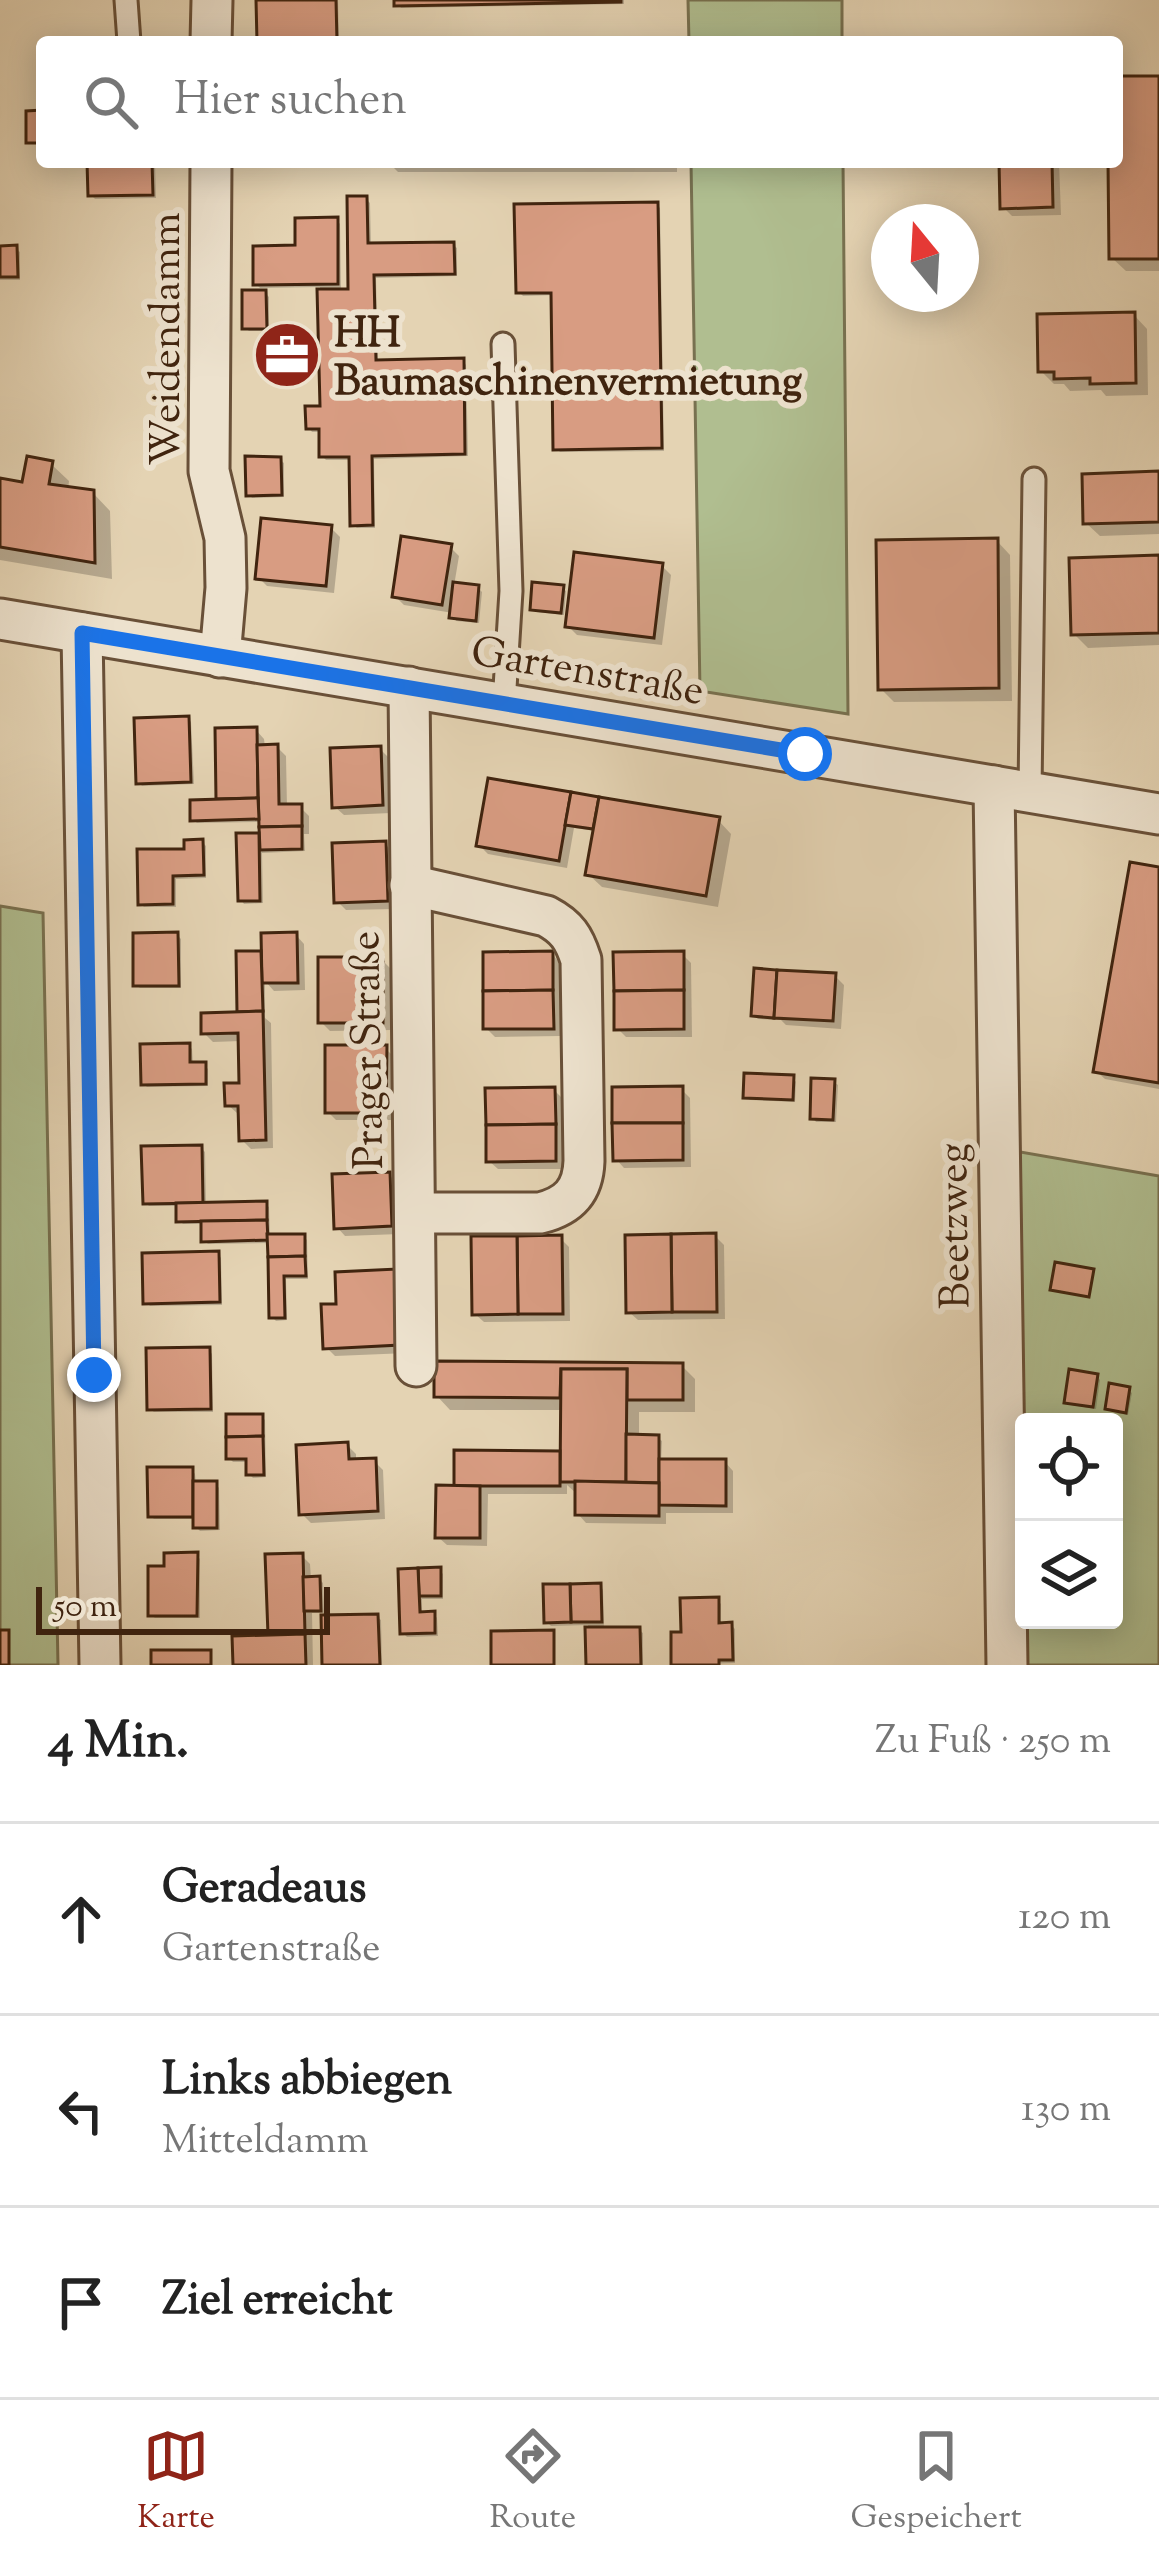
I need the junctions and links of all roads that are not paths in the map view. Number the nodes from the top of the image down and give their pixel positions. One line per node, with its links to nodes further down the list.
1 (126, 0): 3 (lane)
2 (212, 0): 4 (street)
3 (129, 36)
4 (212, 36)
5 (211, 168): 10 (street, Weidendamm)
6 (503, 344): 12 (lane)
7 (1034, 479): 13 (lane)
8 (0, 619): 9 (street, Gartenstraße)
9 (82, 633): 10 (street, Gartenstraße); 18 (street)
10 (220, 657): 11 (street, Gartenstraße)
11 (409, 687): 12 (street, Gartenstraße); 15 (street, Prager Straße)
12 (504, 704): 13 (street, Gartenstraße)
13 (1012, 789): 14 (street, Gartenstraße); 19 (street, Beetzweg)
14 (1159, 814)
15 (410, 885): 16 (street, Prager Straße); 16 (street, Prager Straße)
16 (416, 1214): 17 (street, Prager Straße)
17 (416, 1366)
18 (100, 1665)
19 (1006, 1665)

